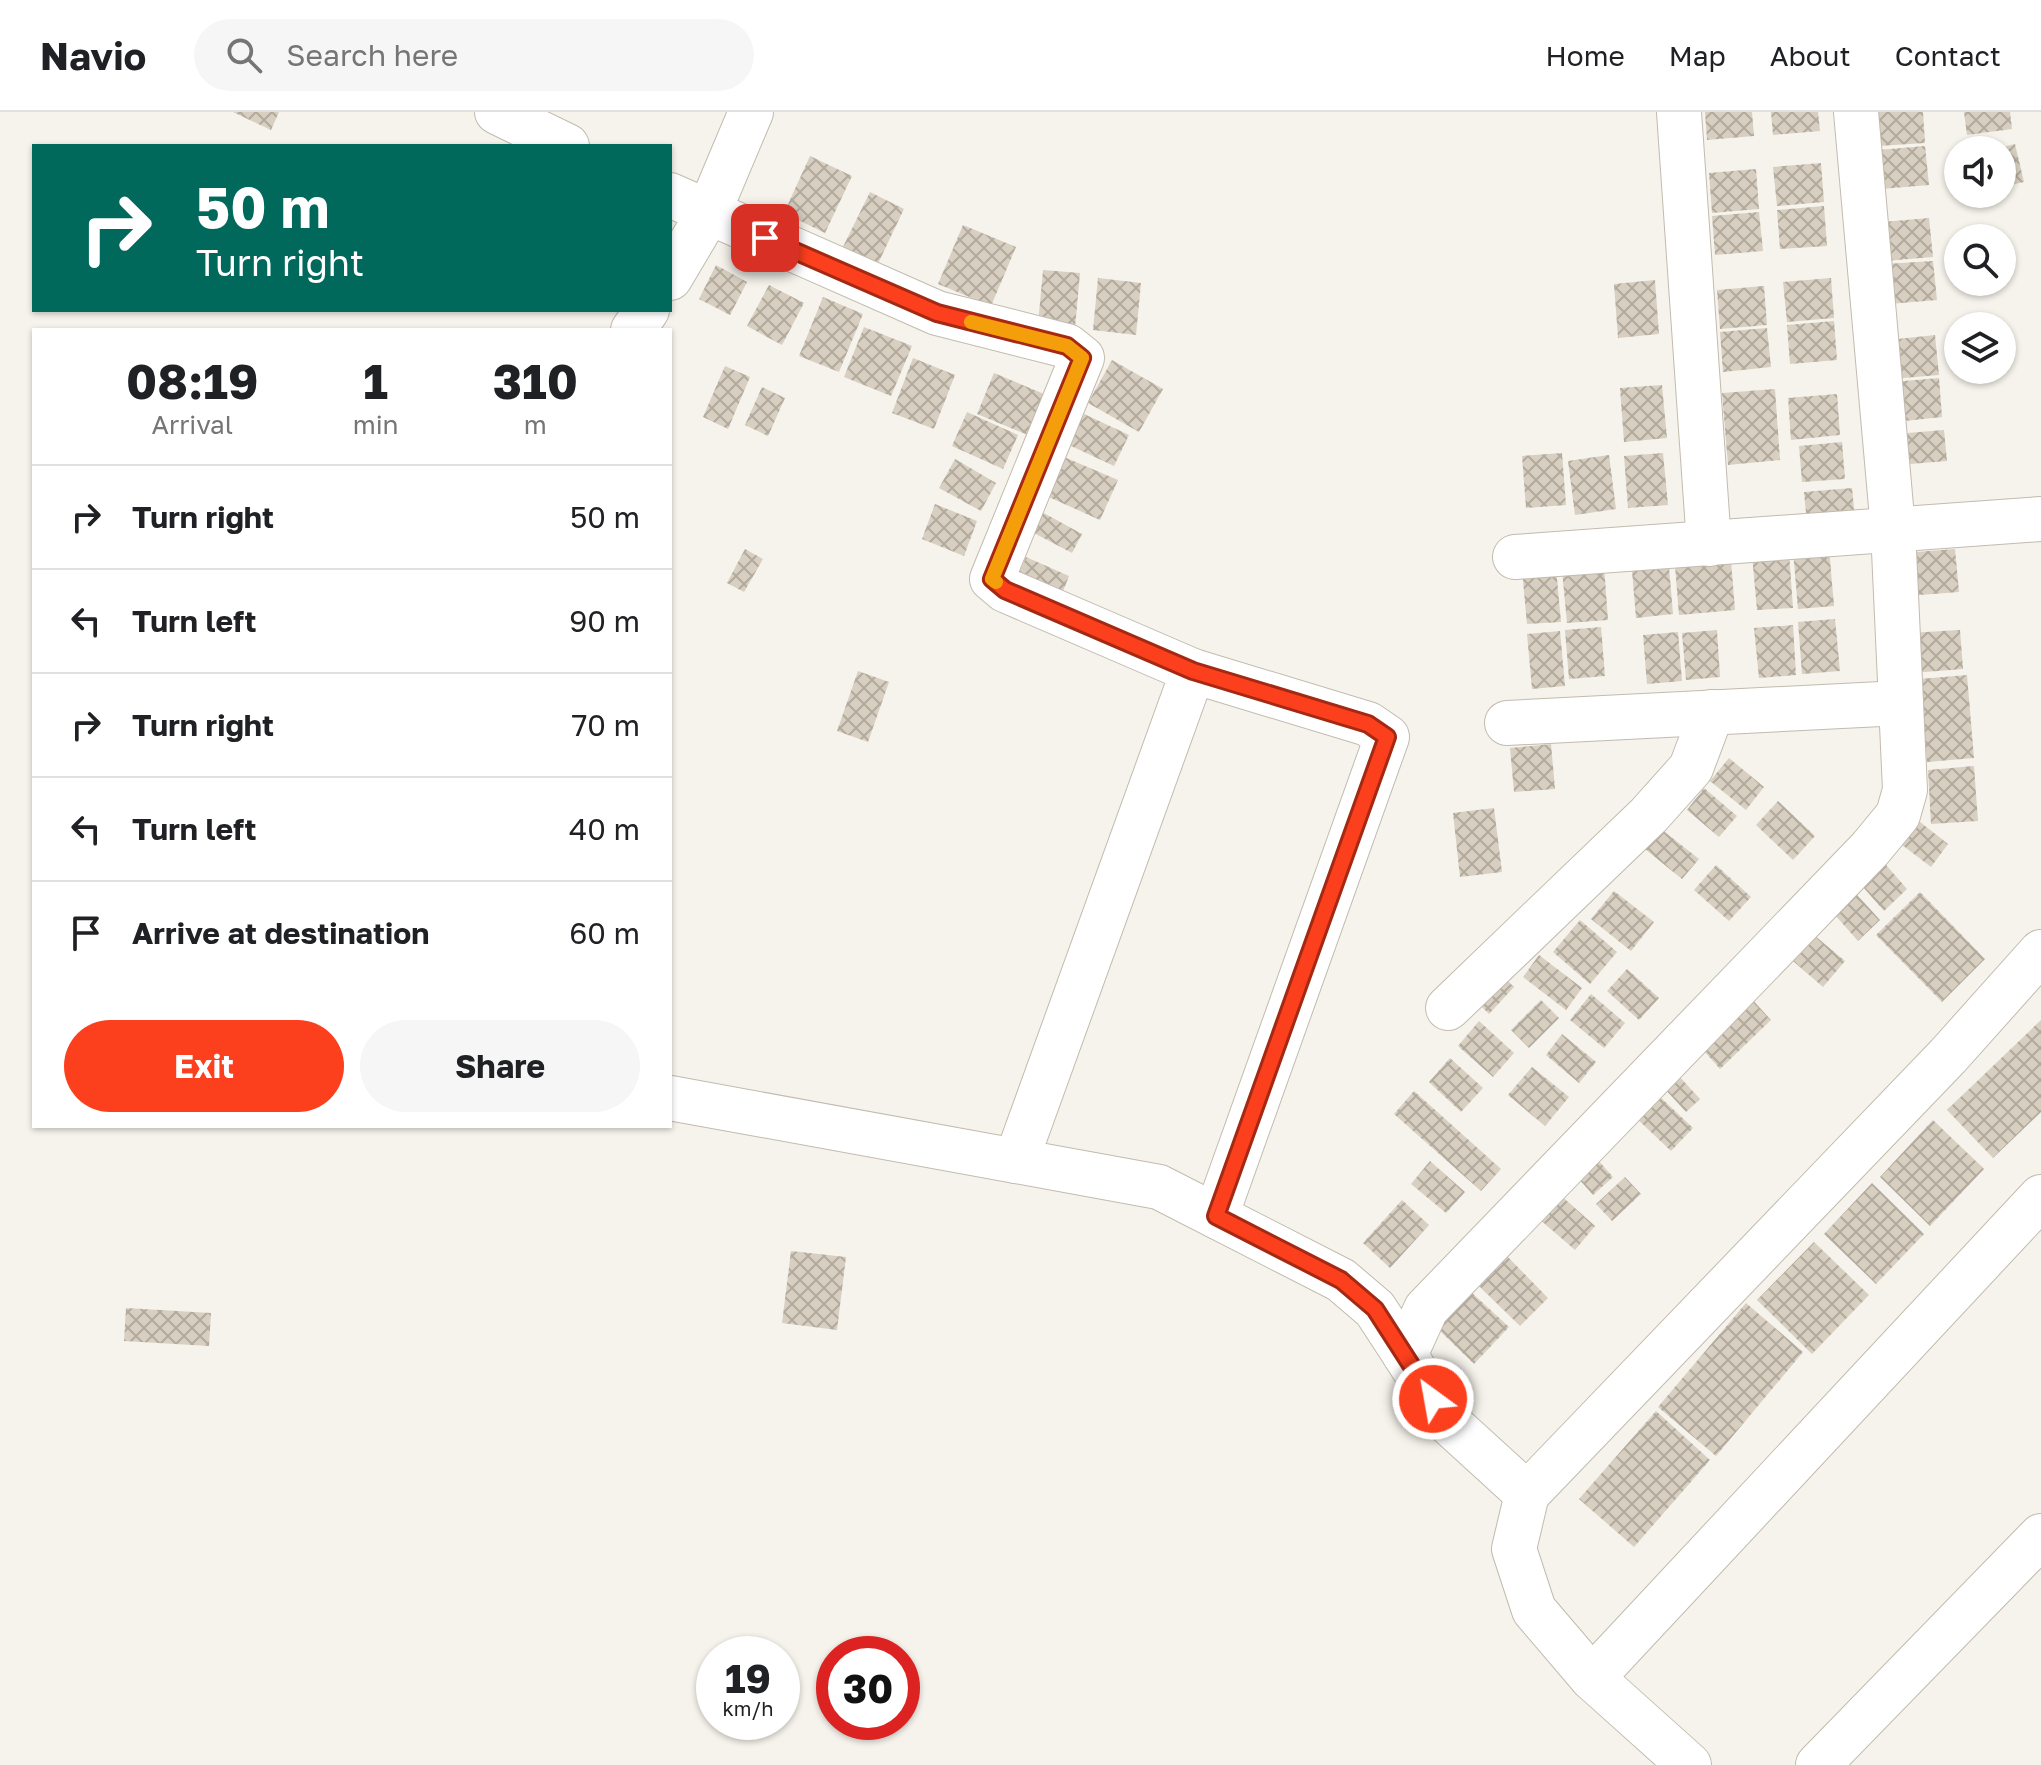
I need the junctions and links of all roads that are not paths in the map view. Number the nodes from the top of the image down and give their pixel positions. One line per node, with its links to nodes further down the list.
1 (497, 112): 5 (street)
2 (1679, 112): 9 (street)
3 (1856, 112): 8 (street)
4 (749, 113): 6 (street)
5 (563, 144)
6 (685, 233): 11 (street)
7 (2041, 519): 8 (street)
8 (1893, 529): 9 (street); 12 (street)
9 (1709, 544): 10 (street)
10 (1515, 557)
11 (1193, 671): 18 (street); 20 (street)
12 (1901, 703): 13 (street); 21 (street)
13 (1712, 712): 14 (street); 16 (street)
14 (1507, 723)
15 (2040, 955): 22 (street)
16 (1448, 1008)
17 (672, 1098): 18 (street)
18 (1016, 1161): 20 (street)
19 (2041, 1197): 24 (street)
20 (1216, 1216): 21 (street)
21 (1405, 1355): 22 (street)
22 (1527, 1494): 24 (street)
23 (2041, 1536): 26 (street)
24 (1592, 1678): 25 (street)
25 (1689, 1765)
26 (1818, 1765)

